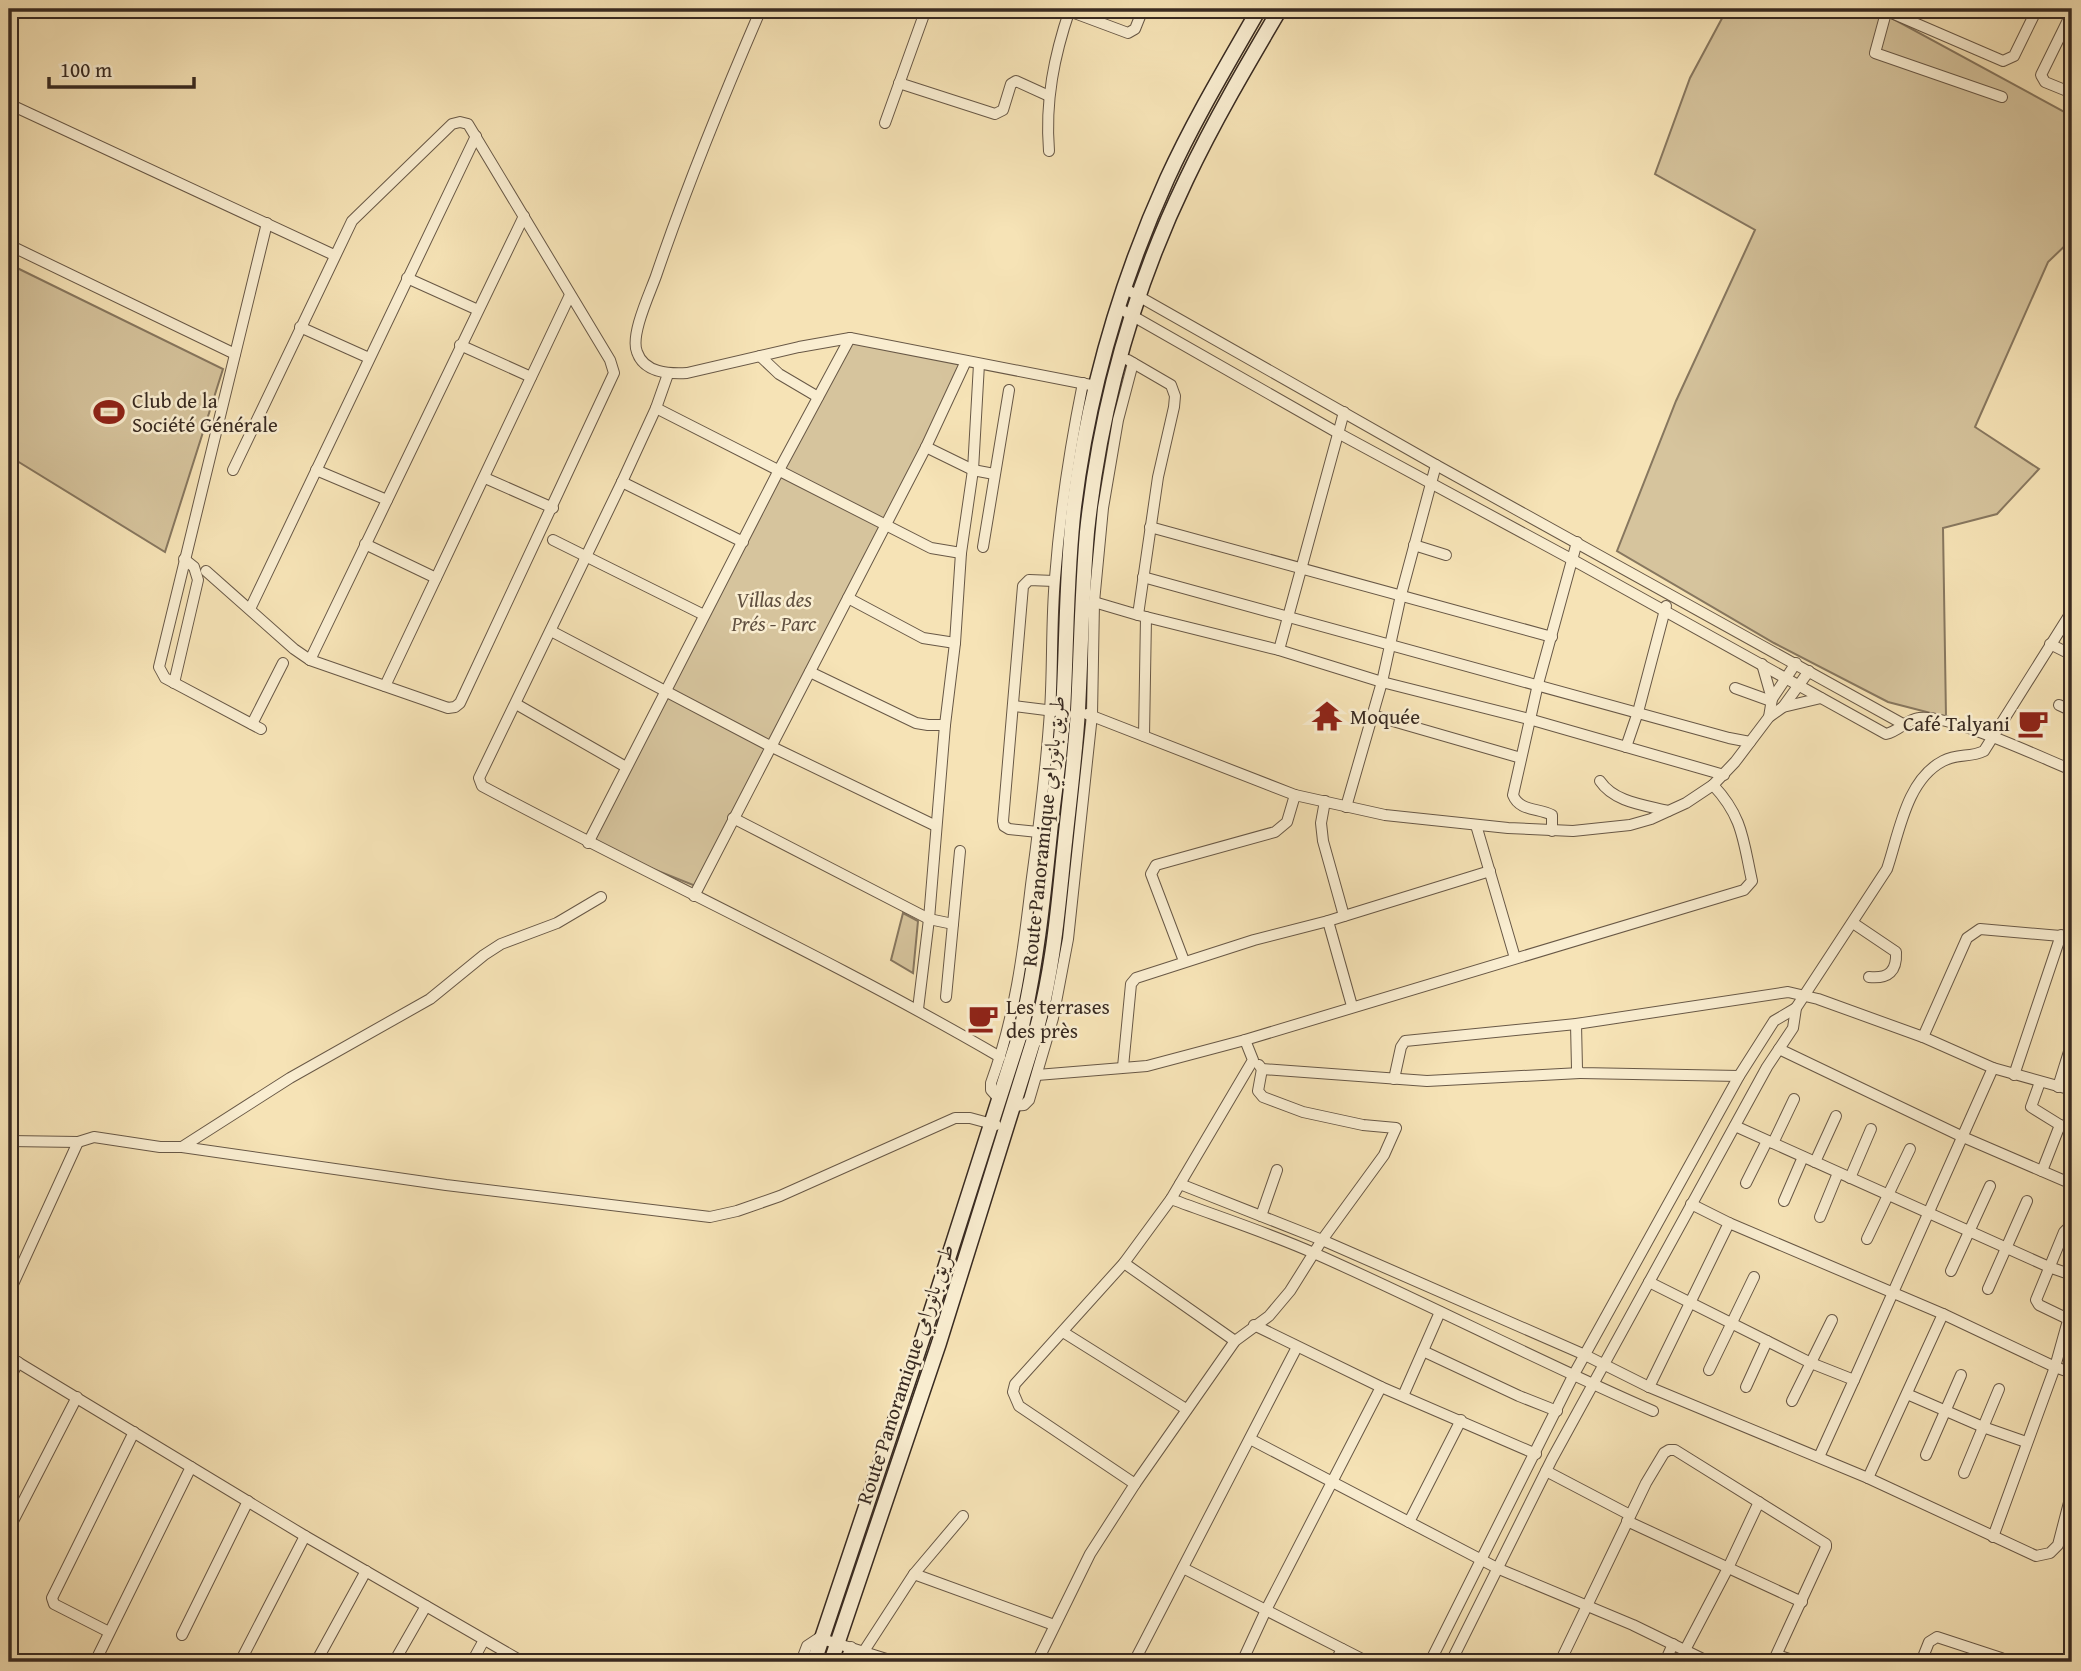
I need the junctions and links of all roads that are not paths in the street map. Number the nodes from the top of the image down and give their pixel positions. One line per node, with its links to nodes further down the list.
1 (761, 9): 38 (street)
2 (926, 9): 10 (street)
3 (1143, 9): 7 (street)
4 (1259, 9): 23 (street, Route Panoramique طريق بانورامي)
5 (1280, 9): 25 (street, Route Panoramique طريق بانورامي)
6 (2037, 9): 8 (street)
7 (1070, 10): 12 (street)
8 (1887, 10): 13 (street)
9 (2071, 16): 11 (street)
10 (899, 83): 12 (street); 15 (street)
11 (2072, 93)
12 (1049, 96): 17 (street)
13 (2002, 97)
14 (9, 104): 19 (street)
15 (885, 123)
16 (476, 136): 18 (street); 21 (street); 22 (street)
17 (1049, 151)
18 (524, 216): 24 (street); 27 (street)
19 (267, 223): 21 (street); 32 (street)
20 (9, 245): 32 (street)
21 (334, 255): 29 (street)
22 (407, 278): 27 (street); 34 (street)
23 (1124, 288): 25 (street); 26 (street, Route Panoramique طريق بانورامي)
24 (570, 295): 40 (street); 59 (street)
25 (1138, 296): 28 (street, Route Panoramique طريق بانورامي); 46 (street)
26 (1117, 307): 28 (street); 42 (street, Route Panoramique طريق بانورامي)
27 (478, 310): 31 (street)
28 (1132, 315): 35 (street, Route Panoramique طريق بانورامي); 47 (street)
29 (300, 327): 34 (street); 50 (street)
30 (850, 338): 33 (street); 36 (street); 44 (street)
31 (460, 345): 40 (street); 58 (street)
32 (235, 354): 71 (street)
33 (760, 356): 38 (street); 44 (street)
34 (369, 358): 51 (street)
35 (1126, 359): 61 (street); 81 (street); 117 (street, Route Panoramique طريق بانورامي)
36 (966, 361): 37 (street); 39 (street)
37 (979, 364): 41 (street); 42 (street)
38 (668, 374): 45 (street)
39 (959, 376): 41 (street); 48 (street)
40 (531, 377): 55 (street)
41 (978, 380): 53 (street)
42 (1089, 384): 77 (street); 117 (street, Route Panoramique طريق بانورامي)
43 (1009, 390): 54 (street)
44 (818, 397): 52 (street)
45 (656, 408): 52 (street); 56 (street)
46 (1344, 411): 47 (street); 49 (street)
47 (1338, 433): 57 (street); 73 (street)
48 (926, 447): 53 (street); 60 (street)
49 (1436, 466): 57 (street); 64 (street)
50 (233, 470)
51 (316, 470): 58 (street); 82 (street)
52 (779, 470): 60 (street); 63 (street)
53 (973, 470): 54 (street); 68 (street)
54 (994, 474): 67 (street)
55 (485, 478): 59 (street); 75 (street)
56 (622, 482): 63 (street); 70 (street)
57 (1431, 484): 66 (street); 72 (street)
58 (387, 499): 65 (street)
59 (553, 508): 105 (street)
60 (886, 526): 68 (street); 80 (street)
61 (1150, 527): 73 (street); 76 (street)
62 (553, 540): 70 (street)
63 (743, 542): 85 (street)
64 (1577, 542): 72 (street); 79 (street)
65 (365, 544): 75 (street); 95 (street)
66 (1414, 545): 69 (street); 78 (street)
67 (983, 547)
68 (961, 552): 90 (street)
69 (1446, 555)
70 (586, 556): 85 (street); 88 (street)
71 (184, 559): 103 (street); 103 (street)
72 (1573, 559): 84 (street); 89 (street)
73 (1301, 568): 78 (street); 87 (street)
74 (206, 570): 82 (street)
75 (436, 578): 105 (street)
76 (1143, 578): 86 (street); 87 (street)
77 (1054, 581): 113 (street); 117 (street)
78 (1401, 595): 89 (street); 91 (street)
79 (1669, 596): 84 (street); 97 (street)
80 (848, 598): 90 (street); 100 (street)
81 (1094, 602): 86 (street); 117 (street)
82 (250, 609): 95 (street)
83 (2072, 611): 92 (street)
84 (1665, 612): 98 (street); 116 (street)
85 (704, 615): 108 (street)
86 (1142, 616): 93 (street); 123 (street)
87 (1288, 617): 91 (street); 93 (street)
88 (551, 631): 108 (street); 111 (street)
89 (1552, 637): 104 (street)
90 (956, 643): 122 (street)
91 (1390, 644): 102 (street); 104 (street)
92 (2050, 644): 94 (street); 124 (street)
93 (1279, 650): 102 (street)
94 (2072, 655)
95 (310, 660): 105 (street)
96 (283, 663): 103 (street)
97 (1796, 663): 99 (street); 101 (street)
98 (1762, 664): 101 (street); 110 (street)
99 (1810, 671): 106 (street); 121 (street)
100 (810, 672): 122 (street); 126 (street)
101 (1786, 678): 106 (street); 110 (street)
102 (1382, 682): 118 (street); 120 (street)
103 (174, 683)
104 (1538, 684): 116 (street); 120 (street)
105 (385, 686)
106 (1799, 686): 109 (street); 114 (street)
107 (1735, 688): 110 (street)
108 (666, 691): 126 (street); 129 (street)
109 (1821, 698): 114 (street); 121 (street)
110 (1772, 700): 119 (street)
111 (516, 704): 129 (street); 143 (street)
112 (2059, 705): 115 (street)
113 (1014, 706): 117 (street); 142 (street)
114 (1783, 706): 119 (street)
115 (2072, 711)
116 (1638, 712): 125 (street); 127 (street)
117 (1071, 713): 123 (street); 142 (street); 173 (street); 180 (street, Route Panoramique طريق بانورامي); 182 (street, Route Panoramique طريق بانورامي)
118 (1372, 715): 128 (street); 136 (street)
119 (1769, 717): 125 (street)
120 (1530, 719): 127 (street); 128 (street)
121 (1903, 724): 124 (street)
122 (945, 725): 140 (street)
123 (1144, 736): 134 (street)
124 (1992, 737): 130 (street); 151 (street)
125 (1750, 742): 131 (street)
126 (770, 746): 138 (street); 140 (street)
127 (1626, 747): 131 (street)
128 (1521, 758): 141 (street)
129 (626, 767): 143 (street)
130 (2072, 771)
131 (1724, 775): 133 (street)
132 (1600, 781): 137 (street)
133 (1713, 785): 137 (street); 154 (street)
134 (1295, 795): 135 (street); 155 (street)
135 (1325, 802): 136 (street); 148 (street)
136 (1346, 807): 139 (street)
137 (1668, 811): 141 (street)
138 (733, 818): 146 (street); 149 (street)
139 (1476, 825): 141 (street); 145 (street)
140 (936, 826): 149 (street)
141 (1552, 831)
142 (1038, 832): 167 (street)
143 (588, 843): 146 (street)
144 (960, 851): 152 (street)
145 (1490, 870): 148 (street); 154 (street)
146 (694, 896): 161 (street)
147 (601, 897): 194 (street)
148 (1344, 916): 150 (street)
149 (929, 919): 152 (street); 161 (street)
150 (1328, 921): 155 (street); 159 (street)
151 (1853, 923): 156 (street); 157 (street)
152 (953, 924): 158 (street)
153 (2067, 936): 163 (street); 174 (street)
154 (1515, 958): 159 (street)
155 (1184, 961): 169 (street)
156 (1870, 977)
157 (1804, 995): 160 (street); 162 (street); 163 (street)
158 (946, 996)
159 (1352, 1006): 164 (street)
160 (1796, 1007): 166 (street); 175 (street)
161 (918, 1009): 167 (street)
162 (1576, 1024): 172 (street); 176 (street)
163 (1923, 1037): 170 (street)
164 (1245, 1040): 168 (street); 169 (street)
165 (2072, 1042): 178 (street)
166 (1779, 1049): 186 (street); 190 (street)
167 (1000, 1057): 180 (street)
168 (1253, 1060): 171 (street); 203 (street)
169 (1123, 1067): 173 (street)
170 (1993, 1068): 174 (street); 190 (street)
171 (1262, 1069): 176 (street); 218 (street)
172 (1580, 1073): 175 (street); 176 (street)
173 (1037, 1075): 182 (street)
174 (2014, 1075): 177 (street)
175 (1739, 1076): 243 (street)
176 (1394, 1079)
177 (2040, 1082): 178 (street); 185 (street)
178 (2058, 1087): 179 (street)
179 (2072, 1090)
180 (999, 1099): 184 (street, Route Panoramique طريق بانورامي)
181 (1794, 1099): 193 (street)
182 (1013, 1106): 187 (street, Route Panoramique طريق بانورامي)
183 (1836, 1116): 197 (street)
184 (991, 1124): 187 (street); 194 (street); 303 (street, Route Panoramique طريق بانورامي)
185 (2060, 1125): 189 (street); 199 (street)
186 (1735, 1126): 193 (street); 210 (street)
187 (1006, 1128): 306 (street, Route Panoramique طريق بانورامي)
188 (1871, 1129): 201 (street)
189 (2072, 1130)
190 (1963, 1137): 199 (street); 211 (street)
191 (9, 1141): 192 (street)
192 (78, 1142): 194 (street); 228 (street)
193 (1770, 1142): 196 (street); 202 (street)
194 (181, 1147)
195 (1910, 1149): 206 (street)
196 (1803, 1157): 197 (street); 208 (street)
197 (1815, 1162): 200 (street)
198 (1277, 1170): 212 (street)
199 (2042, 1171): 204 (street)
200 (1838, 1173): 201 (street); 213 (street)
201 (1850, 1178): 206 (street)
202 (1746, 1183)
203 (1180, 1184): 207 (street); 212 (street)
204 (2072, 1184)
205 (1990, 1186): 216 (street)
206 (1888, 1195): 211 (street); 217 (street)
207 (1171, 1199): 220 (street); 221 (street)
208 (1784, 1201)
209 (2027, 1201): 219 (street)
210 (1691, 1204): 214 (street); 226 (street)
211 (1929, 1214): 216 (street); 229 (street)
212 (1261, 1216): 218 (street)
213 (1820, 1217)
214 (1729, 1223): 229 (street); 230 (street)
215 (2072, 1230): 222 (street)
216 (1970, 1231): 219 (street); 223 (street)
217 (1867, 1239)
218 (1322, 1240): 220 (street); 243 (street)
219 (2006, 1247): 222 (street); 227 (street)
220 (1314, 1253): 232 (street); 237 (street)
221 (1124, 1263): 238 (street); 239 (street)
222 (2049, 1267): 224 (street); 235 (street)
223 (1951, 1271)
224 (2072, 1275)
225 (1754, 1276): 236 (street)
226 (1649, 1282): 230 (street); 246 (street)
227 (1988, 1289)
228 (9, 1293)
229 (1894, 1293): 233 (street); 253 (street)
230 (1689, 1301): 236 (street); 256 (street)
231 (2072, 1306): 235 (street)
232 (1440, 1312): 242 (street); 251 (street)
233 (1943, 1314): 247 (street); 259 (street)
234 (1832, 1320): 245 (street)
235 (2068, 1320): 247 (street)
236 (1731, 1324): 240 (street); 248 (street)
237 (1254, 1325): 239 (street); 241 (street)
238 (1063, 1332): 263 (street); 280 (street)
239 (1235, 1341): 263 (street)
240 (1767, 1341): 245 (street); 257 (street)
241 (1297, 1348): 255 (street); 270 (street)
242 (1423, 1351): 260 (street); 264 (street)
243 (1585, 1355): 246 (street); 251 (street)
244 (13, 1360): 252 (street); 261 (street)
245 (1811, 1363): 253 (street); 262 (street)
246 (1604, 1364): 254 (street); 256 (street)
247 (2054, 1367): 249 (street); 271 (street)
248 (1709, 1370)
249 (2072, 1373)
250 (1961, 1375): 266 (street)
251 (1573, 1376): 254 (street); 264 (street)
252 (9, 1380)
253 (1854, 1380): 274 (street)
254 (1592, 1384): 265 (street); 276 (street)
255 (1381, 1387): 260 (street); 279 (street)
256 (1649, 1387): 274 (street)
257 (1746, 1387)
258 (1999, 1389): 268 (street)
259 (1906, 1394): 266 (street); 278 (street)
260 (1403, 1396): 267 (street)
261 (77, 1397): 269 (street); 287 (street)
262 (1792, 1401)
263 (1186, 1409): 280 (street)
264 (1557, 1410): 272 (street)
265 (1653, 1411)
266 (1945, 1411): 268 (street); 273 (street)
267 (1461, 1420): 272 (street); 286 (street)
268 (1983, 1427): 271 (street); 277 (street)
269 (134, 1432): 275 (street); 301 (street)
270 (1250, 1439): 279 (street); 291 (street)
271 (2026, 1442): 289 (street)
272 (1536, 1454): 290 (street)
273 (1926, 1455)
274 (1819, 1457): 278 (street)
275 (191, 1467): 282 (street); 301 (street)
276 (1546, 1471): 285 (street); 293 (street)
277 (1964, 1473)
278 (1868, 1478): 289 (street)
279 (1332, 1482): 286 (street); 299 (street)
280 (1135, 1484): 300 (street)
281 (2072, 1491): 289 (street)
282 (247, 1501): 288 (street); 302 (street)
283 (1759, 1502): 285 (street); 292 (street); 296 (street)
284 (963, 1516): 295 (street)
285 (1628, 1518): 292 (street); 297 (street)
286 (1409, 1522): 290 (street)
287 (9, 1529)
288 (305, 1536): 294 (street); 312 (street)
289 (1993, 1537)
290 (1480, 1560): 293 (street); 327 (street)
291 (1183, 1568): 299 (street); 323 (street)
292 (1728, 1568): 296 (street); 308 (street)
293 (1499, 1569): 297 (street); 328 (street)
294 (366, 1571): 298 (street); 313 (street)
295 (914, 1574): 300 (street); 309 (street)
296 (1802, 1602): 310 (street)
297 (1587, 1605): 305 (street); 329 (street)
298 (426, 1606): 304 (street); 314 (street)
299 (1266, 1610): 307 (street); 324 (street)
300 (1054, 1625): 322 (street)
301 (109, 1632): 311 (street)
302 (182, 1635)
303 (822, 1638): 306 (street); 317 (street); 318 (street, Route Panoramique طريق بانورامي)
304 (484, 1640): 315 (street); 316 (street)
305 (1673, 1644): 308 (street); 330 (street)
306 (844, 1645): 309 (street); 319 (street, Route Panoramique طريق بانورامي); 320 (street)
307 (1342, 1649): 325 (street); 326 (street)
308 (1685, 1650): 331 (street)
309 (864, 1651): 321 (street)
310 (1775, 1658): 332 (street)
311 (95, 1662)
312 (240, 1662)
313 (316, 1662)
314 (394, 1662)
315 (472, 1662)
316 (523, 1662)
317 (801, 1662)
318 (814, 1662)
319 (831, 1662)
320 (845, 1662)
321 (896, 1662)
322 (1037, 1662)
323 (1134, 1662)
324 (1241, 1662)
325 (1335, 1662)
326 (1368, 1662)
327 (1430, 1662)
328 (1451, 1662)
329 (1560, 1662)
330 (1665, 1662)
331 (1710, 1662)
332 (1798, 1662)
333 (1922, 1662): 334 (street)
334 (2005, 1662)

